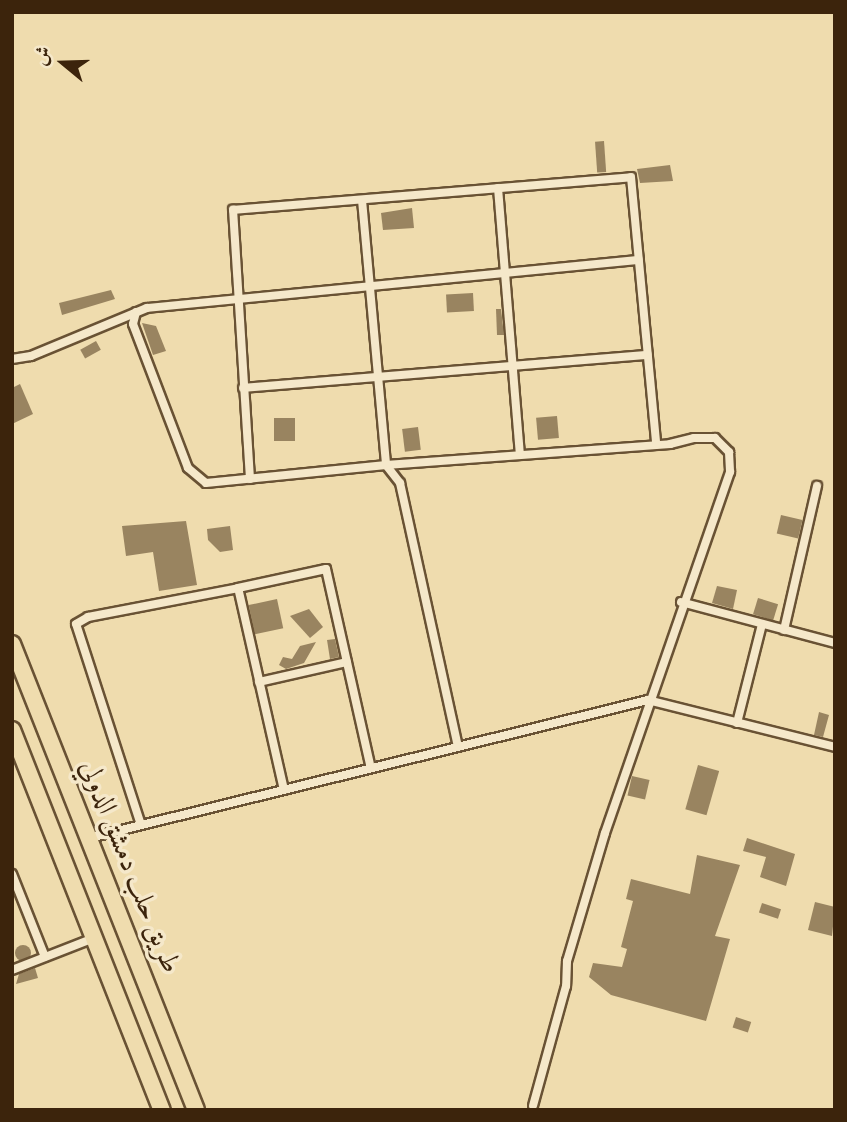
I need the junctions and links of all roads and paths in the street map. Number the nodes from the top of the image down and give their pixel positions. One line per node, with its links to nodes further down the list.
1 (498, 188): 2 (street); 3 (street); 4 (street)
2 (362, 200): 5 (street); 6 (street)
3 (639, 260): 4 (street); 8 (street)
4 (505, 273): 5 (street); 10 (street)
5 (370, 286): 6 (street); 11 (street)
6 (237, 299): 7 (street); 12 (street)
7 (136, 312): 9 (street); 16 (street)
8 (648, 355): 10 (street); 13 (street)
9 (12, 359)
10 (513, 366): 11 (street); 14 (street)
11 (378, 377): 12 (street); 15 (street)
12 (243, 388): 16 (street)
13 (656, 443): 14 (street); 19 (street)
14 (520, 454): 15 (street)
15 (386, 465): 16 (street); 29 (street)
16 (250, 479)
17 (817, 485): 21 (street)
18 (238, 588): 24 (street); 25 (street); 33 (street)
19 (681, 602): 20 (street); 26 (street)
20 (762, 624): 21 (street); 27 (street)
21 (783, 630): 23 (street)
22 (12, 643): 34 (highway, طريق حلب دمشق الدولي)
23 (835, 643)
24 (347, 662): 25 (street); 31 (street)
25 (259, 682): 32 (street)
26 (648, 700): 27 (street); 29 (street); 39 (street)
27 (737, 723): 30 (street)
28 (12, 730): 36 (highway, طريق حلب دمشق الدولي)
29 (458, 747): 31 (street)
30 (835, 747)
31 (371, 768): 32 (street)
32 (284, 790): 33 (street)
33 (141, 825): 34 (street)
34 (89, 838): 41 (highway, طريق حلب دمشق الدولي)
35 (12, 874): 37 (street)
36 (94, 938): 37 (street); 40 (highway, طريق حلب دمشق الدولي)
37 (45, 957): 38 (street)
38 (12, 970)
39 (533, 1106)
40 (162, 1110)
41 (196, 1110)

